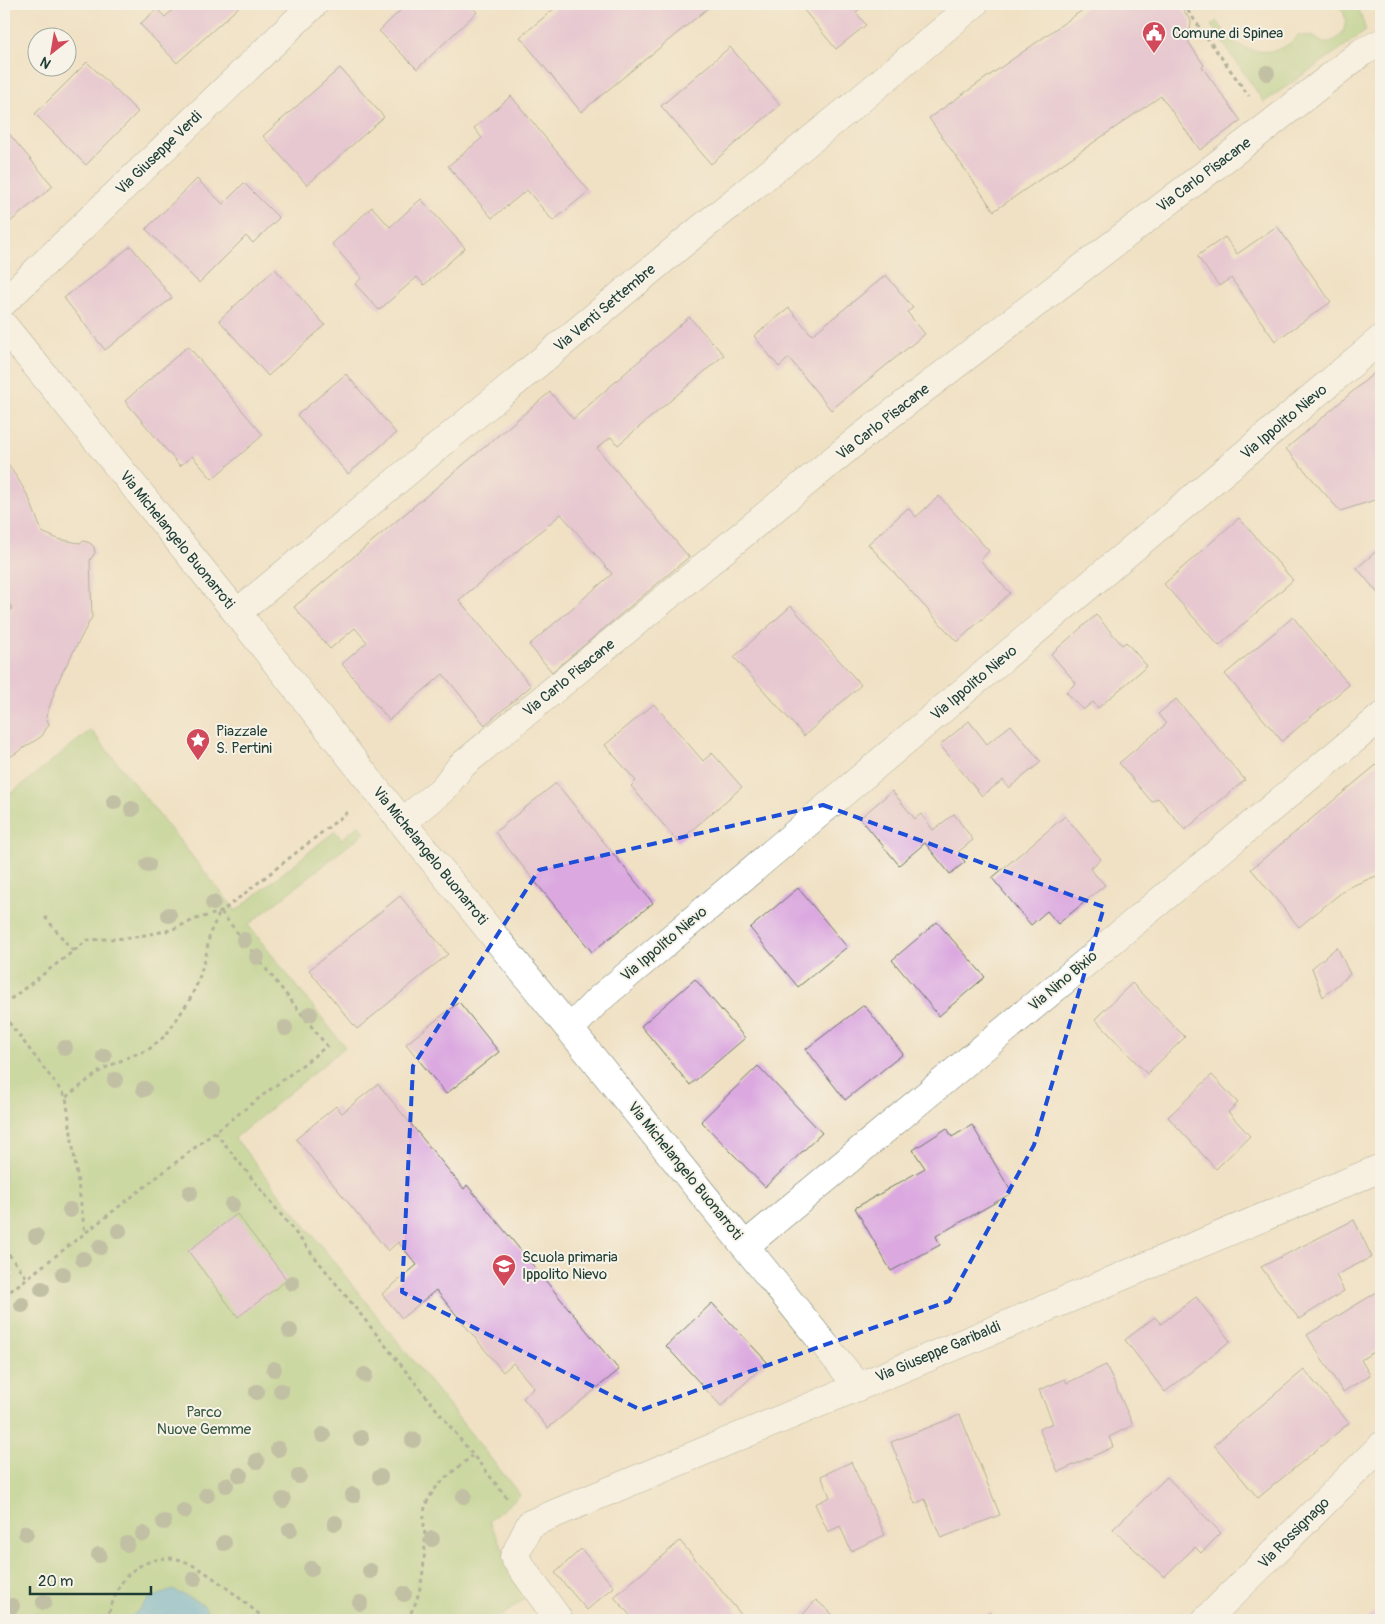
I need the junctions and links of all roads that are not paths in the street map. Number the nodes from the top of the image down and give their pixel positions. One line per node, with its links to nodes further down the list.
1 (314, 4): 4 (street, Via Giuseppe Verdi)
2 (974, 4): 7 (street, Via Venti Settembre)
3 (1381, 43): 9 (street, Via Carlo Pisacane)
4 (4, 302)
5 (4, 326): 7 (street, Via Michelangelo Buonarroti)
6 (1381, 339): 10 (street, Via Ippolito Nievo)
7 (237, 613): 9 (street, Via Michelangelo Buonarroti)
8 (1381, 717): 12 (street, Via Nino Bixio)
9 (402, 822): 10 (street, Via Michelangelo Buonarroti)
10 (570, 1029): 12 (street, Via Michelangelo Buonarroti)
11 (1381, 1168): 13 (street, Via Giuseppe Garibaldi)
12 (745, 1246): 13 (street, Via Michelangelo Buonarroti)
13 (858, 1386): 15 (street, Via Giuseppe Garibaldi)
14 (1381, 1446): 16 (street, Via Rossignago)
15 (559, 1620)
16 (1206, 1620)

